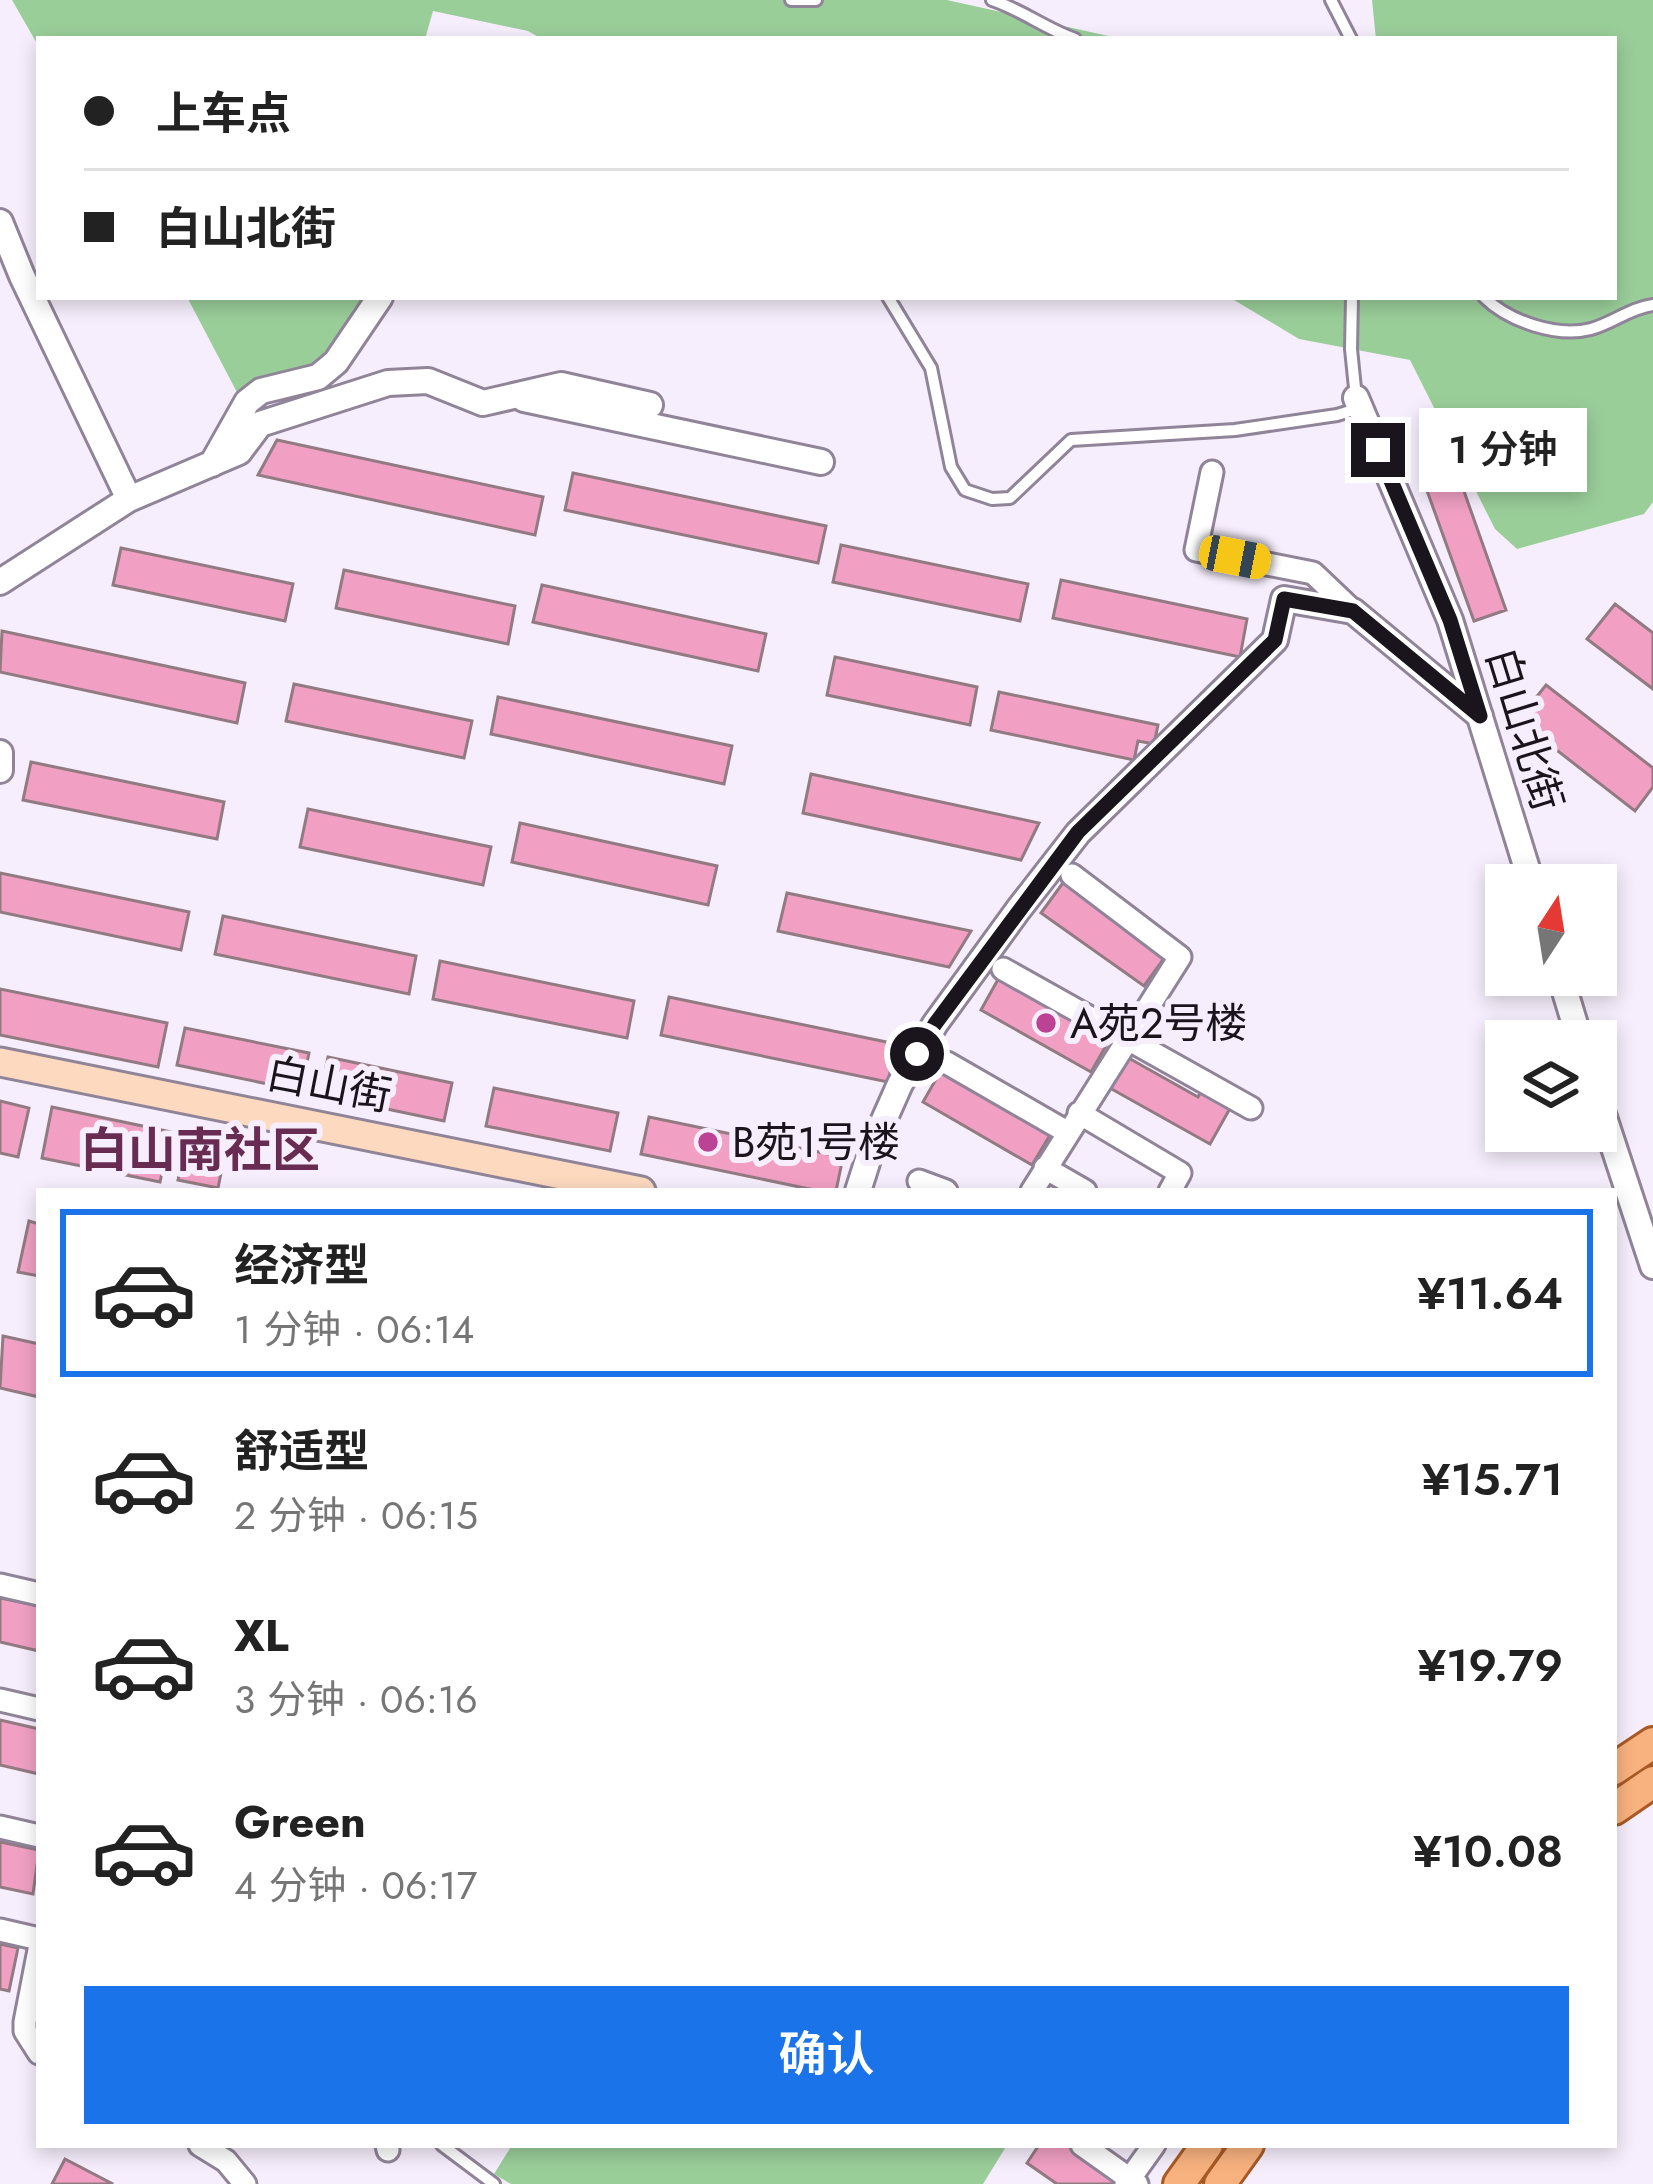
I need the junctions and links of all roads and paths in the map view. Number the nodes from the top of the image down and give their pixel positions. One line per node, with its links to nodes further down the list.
1 (791, 0): 2 (lane)
2 (815, 0)
3 (992, 0): 5 (lane)
4 (1331, 0): 6 (lane)
5 (1066, 36)
6 (1349, 36)
7 (0, 222): 19 (street)
8 (378, 300): 17 (street)
9 (890, 300): 14 (lane)
10 (1352, 300): 14 (lane)
11 (1489, 300): 12 (lane)
12 (1653, 305)
13 (516, 398): 15 (street); 16 (street); 17 (street)
14 (1358, 403): 22 (street, 白山北街)
15 (650, 405)
16 (821, 462)
17 (212, 464): 19 (street)
18 (1212, 472): 21 (street)
19 (130, 499): 20 (street)
20 (0, 582)
21 (1353, 611): 22 (street); 37 (street)
22 (1480, 716): 25 (street, 白山北街)
23 (0, 753): 24 (street)
24 (0, 770)
25 (1526, 864)
26 (1072, 875): 28 (street)
27 (1003, 969): 28 (street)
28 (1126, 1037): 31 (street); 32 (street)
29 (0, 1062): 36 (main road, 白山街)
30 (946, 1063): 32 (street)
31 (1251, 1108)
32 (1073, 1123): 34 (street); 41 (street)
33 (1615, 1152): 42 (street)
34 (1046, 1168): 39 (street); 40 (street)
35 (919, 1181): 38 (street)
36 (626, 1188)
37 (859, 1188)
38 (938, 1188)
39 (1035, 1188)
40 (1080, 1188)
41 (1172, 1188)
42 (1653, 1266)
43 (0, 1585): 44 (street)
44 (36, 1593)
45 (0, 1700): 46 (street)
46 (36, 1707)
47 (1653, 1743): 48 (main road)
48 (1617, 1767)
49 (1653, 1782): 50 (main road)
50 (1618, 1798)
51 (0, 1827): 52 (street)
52 (36, 1835)
53 (0, 1930): 54 (street)
54 (36, 1938)
55 (36, 1967): 57 (street)
56 (0, 2016): 57 (street)
57 (25, 2021): 58 (street)
58 (36, 2049)
59 (205, 2148): 65 (street)
60 (446, 2148): 66 (lane)
61 (1086, 2148): 64 (street)
62 (1152, 2148): 64 (street)
63 (1224, 2156): 67 (main road)
64 (1131, 2182)
65 (245, 2184)
66 (494, 2184)
67 (1179, 2184)

